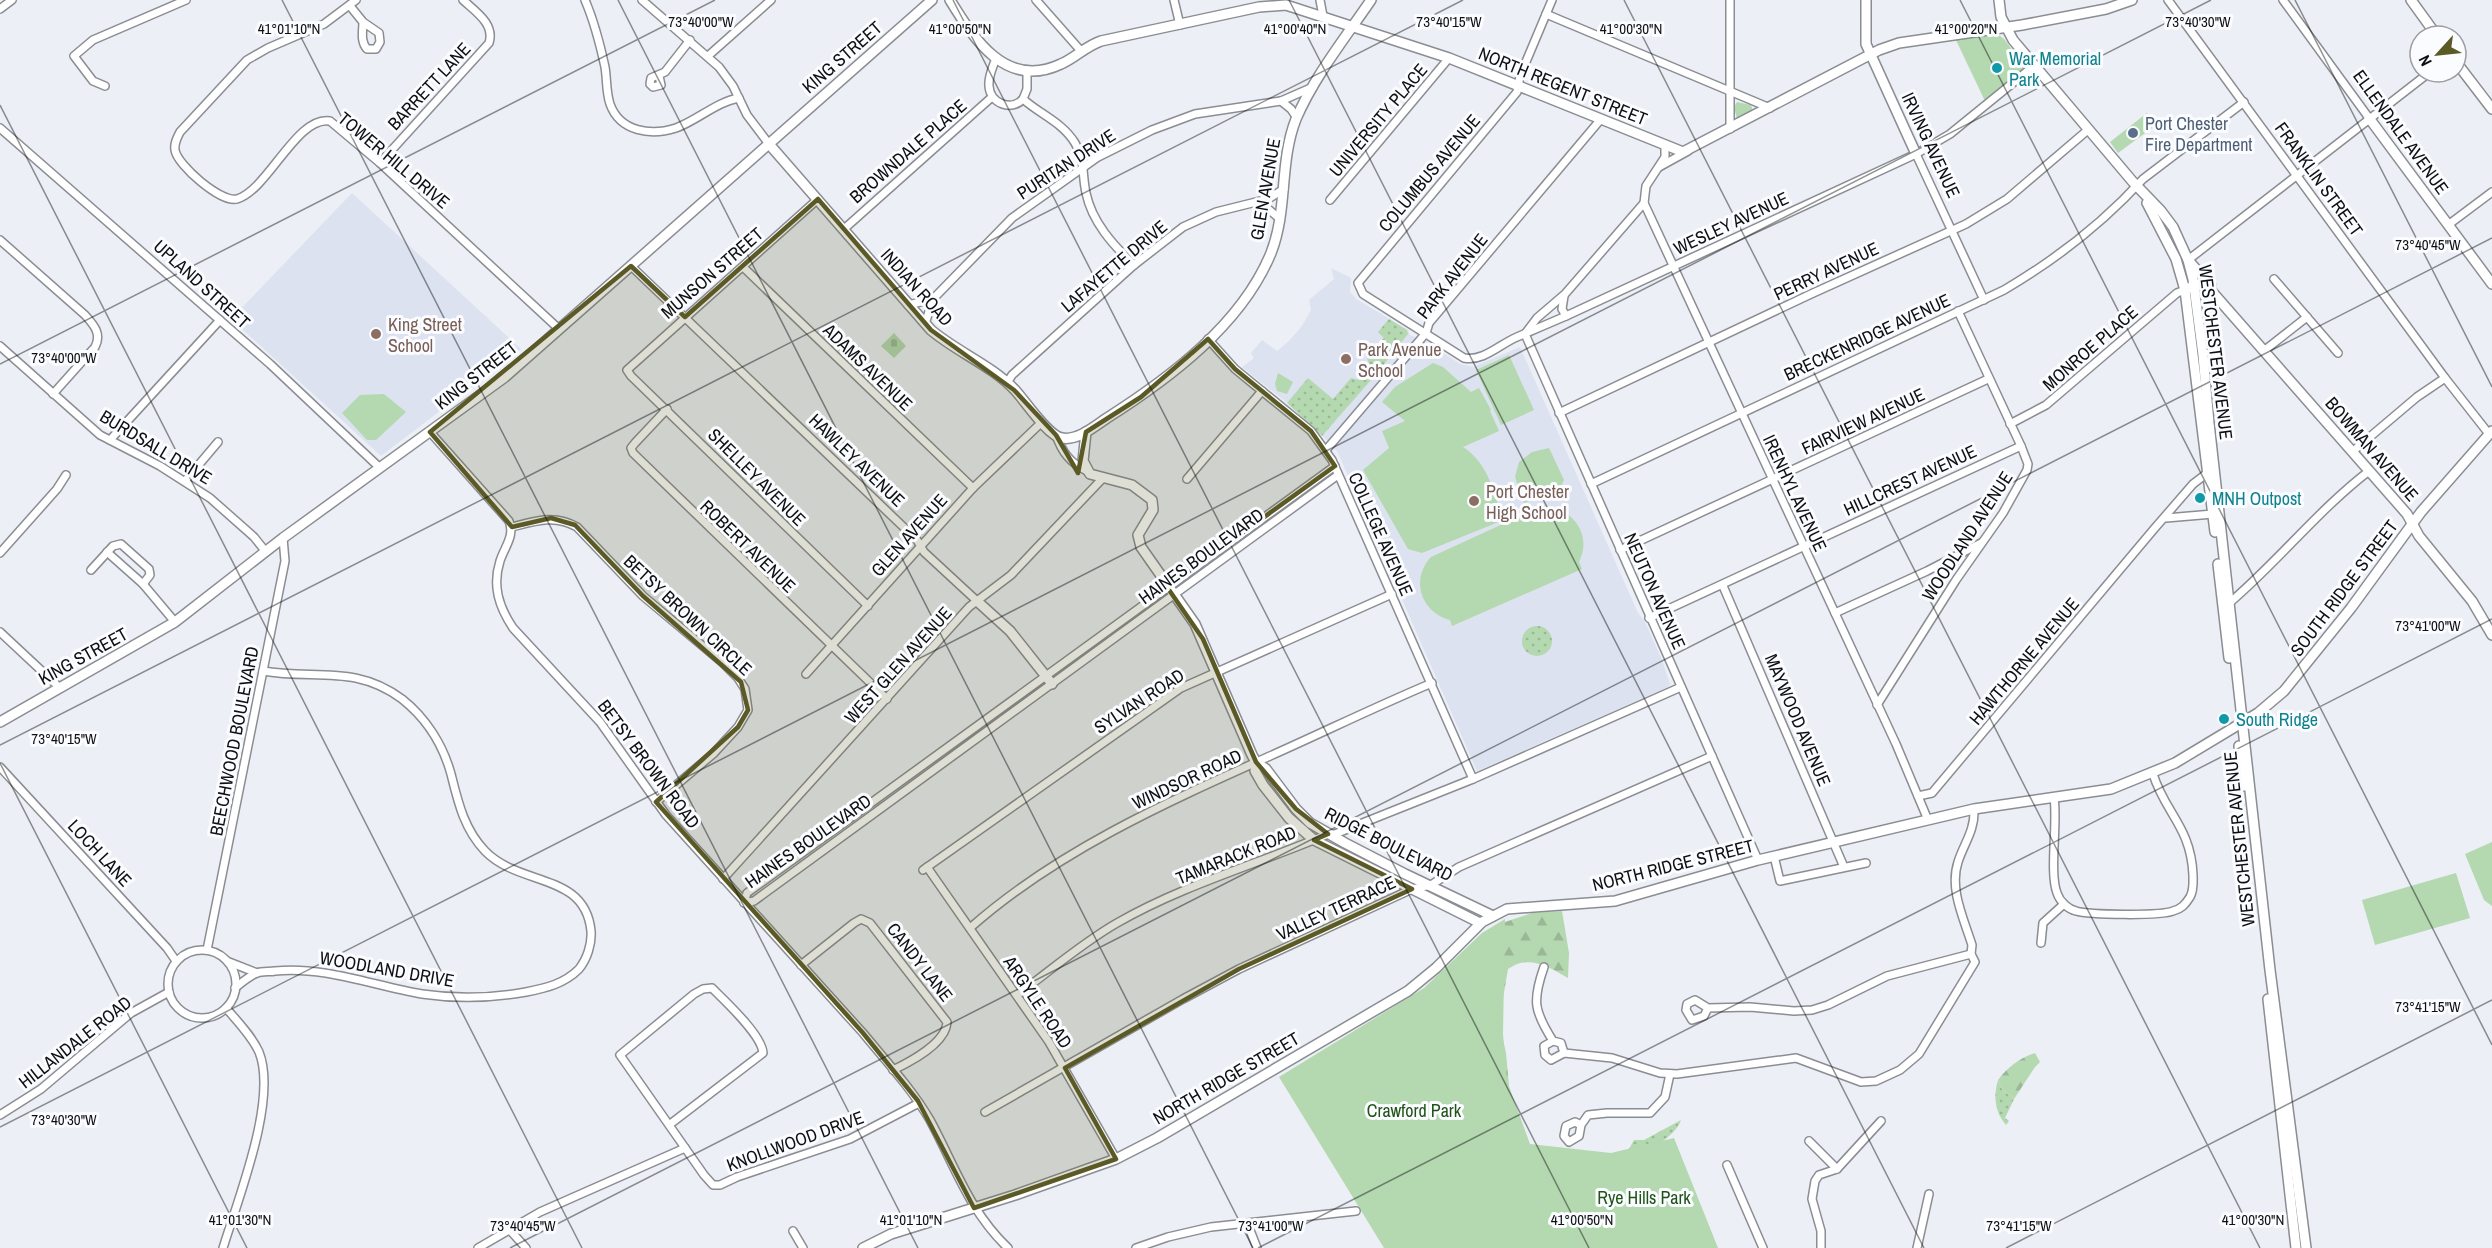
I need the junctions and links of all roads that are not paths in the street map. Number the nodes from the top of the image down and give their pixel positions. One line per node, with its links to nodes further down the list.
1 (12, 0): 23 (street)
2 (186, 0): 42 (street)
3 (356, 0): 22 (street, TOWER HILL DRIVE)
4 (463, 0): 63 (street, BARRETT LANE)
5 (585, 0): 47 (street)
6 (642, 0): 31 (street)
7 (771, 0): 34 (street)
8 (932, 0): 59 (street, KING STREET)
9 (950, 0): 35 (street, NORTH REGENT STREET)
10 (1036, 0): 32 (street)
11 (1174, 0): 28 (street)
12 (1320, 0): 25 (street)
13 (1371, 0): 29 (street, GLEN AVENUE)
14 (1552, 0): 24 (street, COLUMBUS AVENUE)
15 (1730, 0): 45 (street)
16 (1866, 0): 33 (street, IRVING AVENUE)
17 (1999, 0): 30 (street, WESTCHESTER AVENUE)
18 (2132, 0): 30 (street)
19 (2168, 0): 50 (street, FRANKLIN STREET)
20 (2283, 0): 54 (street, ELLENDALE AVENUE)
21 (2411, 0): 27 (street)
22 (350, 6): 26 (street); 63 (street, TOWER HILL DRIVE)
23 (0, 9)
24 (1546, 14): 43 (street, COLUMBUS AVENUE); 45 (street)
25 (1323, 16): 28 (street, NORTH REGENT STREET); 29 (street, NORTH REGENT STREET)
26 (363, 22)
27 (2428, 24)
28 (1180, 25): 32 (street, NORTH REGENT STREET)
29 (1353, 26): 36 (street, NORTH REGENT STREET); 44 (street, GLEN AVENUE)
30 (2006, 27): 33 (street); 37 (street, WESTCHESTER AVENUE)
31 (690, 40): 34 (street); 39 (street)
32 (1081, 51): 38 (street, NORTH REGENT STREET)
33 (1871, 54): 51 (street); 62 (street, IRVING AVENUE)
34 (708, 56): 47 (street)
35 (996, 58): 38 (street, NORTH REGENT STREET); 46 (street, BROWNDALE PLACE)
36 (1449, 58): 43 (street, NORTH REGENT STREET); 71 (street, UNIVERSITY PLACE)
37 (2035, 65): 58 (street, WESTCHESTER AVENUE); 62 (street, WESLEY AVENUE)
38 (1027, 70): 48 (street)
39 (659, 76)
40 (2468, 78): 52 (street)
41 (2414, 84): 54 (street)
42 (105, 86)
43 (1519, 86): 55 (street, NORTH REGENT STREET); 100 (street, COLUMBUS AVENUE)
44 (1313, 87): 49 (street, PURITAN DRIVE); 53 (street, GLEN AVENUE)
45 (1730, 90): 51 (street); 57 (street)
46 (992, 97): 48 (street, BROWNDALE PLACE); 76 (street, BROWNDALE PLACE)
47 (739, 98): 59 (street)
48 (1023, 99): 64 (street)
49 (1281, 101): 53 (street); 64 (street, PURITAN DRIVE)
50 (2244, 102): 66 (street, FRANKLIN STREET); 67 (street, BRECKENRIDGE AVENUE)
51 (1770, 108): 57 (street)
52 (2492, 109)
53 (1297, 118): 68 (street, GLEN AVENUE)
54 (2369, 118): 66 (street); 75 (street, ELLENDALE AVENUE)
55 (1601, 119): 60 (street, NORTH REGENT STREET); 100 (street, PARK AVENUE)
56 (0, 128): 97 (street, UPLAND STREET)
57 (1730, 129): 61 (street)
58 (2089, 129): 67 (street, WESTCHESTER AVENUE); 77 (street, PERRY AVENUE)
59 (769, 144): 70 (street, INDIAN ROAD); 81 (street, KING STREET)
60 (1665, 146): 61 (street, NORTH REGENT STREET); 65 (street)
61 (1688, 151): 65 (street)
62 (1916, 154): 77 (street, IRVING AVENUE); 83 (street, WESLEY AVENUE)
63 (380, 163): 99 (street, TOWER HILL DRIVE)
64 (1083, 167): 80 (street); 90 (street, PURITAN DRIVE)
65 (1659, 167): 73 (street)
66 (2297, 176): 79 (street); 108 (street, FRANKLIN STREET)
67 (2139, 188): 79 (street, WESTCHESTER AVENUE); 86 (street, WESTCHESTER AVENUE); 91 (street, BRECKENRIDGE AVENUE)
68 (1284, 189): 72 (street, LAFAYETTE DRIVE); 74 (street, GLEN AVENUE)
69 (2492, 192): 75 (street)
70 (818, 199): 76 (street, INDIAN ROAD); 82 (street, MUNSON STREET)
71 (1330, 200)
72 (1260, 202): 74 (street); 80 (street, LAFAYETTE DRIVE)
73 (1644, 203): 83 (street, IRENHYL AVENUE); 88 (street)
74 (1280, 219): 102 (street, GLEN AVENUE)
75 (2448, 225): 85 (street, ELLENDALE AVENUE)
76 (844, 229): 92 (street, INDIAN ROAD)
77 (1952, 230): 91 (street, IRVING AVENUE); 103 (street, PERRY AVENUE)
78 (0, 240): 112 (street)
79 (2188, 260): 86 (street, WESTCHESTER AVENUE); 87 (street)
80 (1134, 265): 110 (street, LAFAYETTE DRIVE)
81 (631, 266): 95 (street, HAWLEY AVENUE); 99 (street, KING STREET)
82 (742, 267): 95 (street, MUNSON STREET); 139 (street, ADAMS AVENUE)
83 (1672, 267): 94 (street, WESLEY AVENUE); 103 (street, IRENHYL AVENUE)
84 (2274, 279): 96 (street)
85 (2492, 284)
86 (2190, 288): 87 (street, BOWMAN AVENUE); 89 (street); 117 (street, MONROE PLACE); 130 (street, WESTCHESTER AVENUE)
87 (2214, 293): 89 (street); 105 (street, BOWMAN AVENUE)
88 (1565, 294): 94 (street); 101 (street)
89 (2196, 297): 130 (street, WESTCHESTER AVENUE)
90 (933, 299): 92 (street); 98 (street, PURITAN DRIVE)
91 (1984, 300): 93 (street, BRECKENRIDGE AVENUE)
92 (908, 305): 98 (street, INDIAN ROAD)
93 (1958, 311): 109 (street, WOODLAND AVENUE); 114 (street, BRECKENRIDGE AVENUE)
94 (1566, 316): 101 (street, WESLEY AVENUE)
95 (685, 317): 107 (street, MUNSON STREET); 147 (street, HAWLEY AVENUE)
96 (2307, 317): 105 (street); 106 (street)
97 (220, 320): 122 (street); 128 (street, UPLAND STREET)
98 (925, 324): 110 (street, INDIAN ROAD)
99 (559, 329): 118 (street, KING STREET)
100 (1426, 333): 101 (street, WESLEY AVENUE); 125 (street, PARK AVENUE)
101 (1525, 334): 115 (street, NEUTON AVENUE)
102 (1208, 339): 111 (street, COLLEGE AVENUE); 119 (street, GLEN AVENUE)
103 (1708, 344): 114 (street, IRENHYL AVENUE); 115 (street, PERRY AVENUE)
104 (0, 346): 112 (street, BURDSALL DRIVE)
105 (2265, 350): 126 (street, BOWMAN AVENUE)
106 (2338, 353)
107 (627, 370): 113 (street, SHELLEY AVENUE)
108 (2445, 378): 120 (street, FRANKLIN STREET); 126 (street)
109 (1988, 379): 117 (street, WOODLAND AVENUE); 135 (street, FAIRVIEW AVENUE)
110 (1007, 383): 116 (street, INDIAN ROAD)
111 (1262, 391): 125 (street, COLLEGE AVENUE); 136 (street)
112 (53, 394): 122 (street, BURDSALL DRIVE)
113 (667, 409): 161 (street, SHELLEY AVENUE); 167 (street, ROBERT AVENUE)
114 (1741, 412): 135 (street, IRENHYL AVENUE); 138 (street, BRECKENRIDGE AVENUE)
115 (1559, 413): 138 (street, NEUTON AVENUE)
116 (1042, 422): 121 (street, INDIAN ROAD); 139 (street, GLEN AVENUE)
117 (2010, 424): 124 (street, WOODLAND AVENUE)
118 (430, 432): 128 (street, KING STREET); 144 (street)
119 (1086, 432): 121 (street); 129 (street)
120 (2490, 432): 143 (street, SOUTH RIDGE STREET)
121 (1056, 435): 129 (street, INDIAN ROAD)
122 (110, 440): 137 (street, BURDSALL DRIVE)
123 (218, 442): 137 (street)
124 (2020, 446): 146 (street, WOODLAND AVENUE); 148 (street, HILLCREST AVENUE)
125 (1326, 450): 127 (street, COLLEGE AVENUE)
126 (2352, 452): 131 (street, BOWMAN AVENUE)
127 (1335, 466): 132 (street, COLLEGE AVENUE); 156 (street, HAINES BOULEVARD)
128 (380, 468): 145 (street, KING STREET)
129 (1087, 471): 134 (street, INDIAN ROAD)
130 (2211, 471): 140 (street, WESTCHESTER AVENUE); 141 (street, WESTCHESTER AVENUE); 142 (street, HAWTHORNE AVENUE)
131 (2369, 471): 143 (street, BOWMAN AVENUE); 160 (street)
132 (1338, 474): 157 (street, COLLEGE AVENUE); 158 (street, HAINES BOULEVARD)
133 (66, 475): 152 (street)
134 (1102, 479): 156 (street, INDIAN ROAD); 159 (street, WEST GLEN AVENUE)
135 (1773, 479): 148 (street, IRENHYL AVENUE); 149 (street, FAIRVIEW AVENUE)
136 (1187, 480)
137 (185, 481): 151 (street, BURDSALL DRIVE)
138 (1591, 484): 149 (street, NEUTON AVENUE)
139 (973, 488): 147 (street, GLEN AVENUE)
140 (2218, 505): 141 (street); 160 (street, WESTCHESTER AVENUE)
141 (2213, 514): 142 (street); 160 (street, WESTCHESTER AVENUE)
142 (2166, 518): 184 (street, HAWTHORNE AVENUE)
143 (2412, 525): 166 (street, BOWMAN AVENUE); 178 (street, SOUTH RIDGE STREET)
144 (512, 527): 186 (street, BETSY BROWN ROAD); 186 (street, BETSY BROWN CIRCLE)
145 (283, 538): 151 (street, KING STREET); 168 (street, BEECHWOOD BOULEVARD)
146 (1983, 542): 162 (street); 176 (street, WOODLAND AVENUE)
147 (921, 546): 159 (street, HAWLEY AVENUE); 161 (street, GLEN AVENUE)
148 (1804, 546): 155 (street, HILLCREST AVENUE); 162 (street, IRENHYL AVENUE)
149 (1620, 550): 163 (street, NEUTON AVENUE)
150 (107, 552): 153 (street); 154 (street); 154 (street)
151 (266, 552): 164 (street, KING STREET)
152 (0, 553)
153 (91, 570)
154 (143, 584): 164 (street)
155 (1723, 585): 163 (street, HILLCREST AVENUE); 191 (street, MAYWOOD AVENUE)
156 (1168, 587): 158 (street, RIDGE BOULEVARD); 171 (street, HAINES BOULEVARD)
157 (1392, 594): 169 (street, SYLVAN ROAD); 172 (street, COLLEGE AVENUE)
158 (1174, 595): 169 (street, RIDGE BOULEVARD); 171 (street, HAINES BOULEVARD)
159 (977, 601): 171 (street, HAWLEY AVENUE); 175 (street, WEST GLEN AVENUE)
160 (2226, 605): 178 (street, WESTCHESTER AVENUE)
161 (867, 606): 167 (street, GLEN AVENUE)
162 (1835, 613): 176 (street, IRENHYL AVENUE)
163 (1650, 618): 173 (street, NEUTON AVENUE)
164 (175, 622): 174 (street, KING STREET)
165 (0, 632): 174 (street)
166 (2492, 635)
167 (831, 647): 170 (street, GLEN AVENUE); 175 (street, ROBERT AVENUE)
168 (263, 671): 206 (street, BEECHWOOD BOULEVARD); 212 (street, WOODLAND DRIVE)
169 (1217, 672): 180 (street, RIDGE BOULEVARD); 196 (street, SYLVAN ROAD)
170 (806, 674)
171 (1049, 680): 200 (street, HAINES BOULEVARD)
172 (1432, 683): 180 (street, WINDSOR ROAD); 183 (street, COLLEGE AVENUE)
173 (1680, 687): 179 (street, NEUTON AVENUE); 183 (street, TAMARACK ROAD)
174 (60, 688): 177 (street, KING STREET)
175 (887, 699): 197 (street, WEST GLEN AVENUE)
176 (1877, 705): 184 (street, IRENHYL AVENUE)
177 (0, 722)
178 (2239, 724): 182 (street, NORTH RIDGE STREET); 251 (street, WESTCHESTER AVENUE); 252 (street, WESTCHESTER AVENUE)
179 (1712, 756): 193 (street, NEUTON AVENUE); 198 (street, VALLEY TERRACE)
180 (1256, 762): 189 (street, RIDGE BOULEVARD); 190 (street, RIDGE BOULEVARD); 204 (street, WINDSOR ROAD)
181 (0, 766): 209 (street, LOCH LANE)
182 (2153, 774): 185 (street, NORTH RIDGE STREET); 201 (street)
183 (1473, 779): 189 (street, TAMARACK ROAD)
184 (1918, 796): 188 (street)
185 (2054, 797): 187 (street, NORTH RIDGE STREET); 201 (street)
186 (656, 802): 197 (street, BETSY BROWN ROAD)
187 (1974, 809): 188 (street, NORTH RIDGE STREET); 207 (street)
188 (1928, 820): 191 (street, NORTH RIDGE STREET)
189 (1328, 834): 190 (street, TAMARACK ROAD); 198 (street, RIDGE BOULEVARD)
190 (1314, 840): 199 (street, RIDGE BOULEVARD); 215 (street, TAMARACK ROAD)
191 (1833, 842): 192 (street, NORTH RIDGE STREET); 195 (street, MAYWOOD AVENUE)
192 (1774, 856): 193 (street, NORTH RIDGE STREET); 195 (street)
193 (1758, 860): 202 (street, NORTH RIDGE STREET)
194 (1866, 863): 195 (street)
195 (1844, 867)
196 (925, 868): 204 (street, ARGYLE ROAD)
197 (723, 879): 200 (street, BETSY BROWN ROAD)
198 (1431, 885): 199 (street, VALLEY TERRACE); 202 (street, RIDGE BOULEVARD)
199 (1412, 889): 203 (street, RIDGE BOULEVARD); 220 (street, VALLEY TERRACE)
200 (744, 903): 210 (street, BETSY BROWN ROAD)
201 (2064, 904): 205 (street)
202 (1493, 916): 203 (street, NORTH RIDGE STREET)
203 (1480, 923): 231 (street, NORTH RIDGE STREET)
204 (970, 928): 215 (street, ARGYLE ROAD)
205 (2041, 943)
206 (207, 950): 208 (street); 209 (street)
207 (1971, 954): 217 (street); 222 (street)
208 (226, 960): 212 (street, WOODLAND DRIVE); 213 (street)
209 (176, 961): 214 (street)
210 (801, 965): 221 (street, BETSY BROWN ROAD); 221 (street, CANDY LANE)
211 (1544, 967): 218 (street)
212 (257, 973): 213 (street, WOODLAND DRIVE)
213 (235, 988): 216 (street)
214 (169, 992): 216 (street); 225 (street, HILLANDALE ROAD)
215 (1017, 995): 220 (street, ARGYLE ROAD)
216 (226, 1008): 240 (street)
217 (1708, 1008)
218 (1553, 1041): 219 (street); 219 (street)
219 (1561, 1055): 222 (street)
220 (1064, 1067): 224 (street, VALLEY TERRACE); 231 (street, ARGYLE ROAD)
221 (892, 1070): 223 (street, BETSY BROWN ROAD)
222 (1670, 1074): 228 (street)
223 (919, 1103): 230 (street, KNOLLWOOD DRIVE); 235 (street, BETSY BROWN ROAD)
224 (985, 1112)
225 (0, 1115)
226 (1881, 1121): 233 (street)
227 (669, 1125): 227 (street); 230 (street)
228 (1581, 1125)
229 (1809, 1141): 233 (street)
230 (685, 1148): 238 (street)
231 (1116, 1159): 235 (street, NORTH RIDGE STREET)
232 (1727, 1165): 248 (street)
233 (1837, 1169): 249 (street)
234 (1929, 1194): 250 (street)
235 (974, 1208): 244 (street, NORTH RIDGE STREET); 245 (street, BETSY BROWN ROAD)
236 (1356, 1212): 237 (street)
237 (1248, 1224): 246 (street); 247 (street)
238 (509, 1229): 241 (street); 242 (street)
239 (794, 1231): 243 (street)
240 (222, 1248)
241 (478, 1248)
242 (526, 1248)
243 (803, 1248)
244 (863, 1248)
245 (1008, 1248)
246 (1136, 1248)
247 (1257, 1248)
248 (1762, 1248)
249 (1821, 1248)
250 (1917, 1248)
251 (2296, 1248)
252 (2306, 1248)

